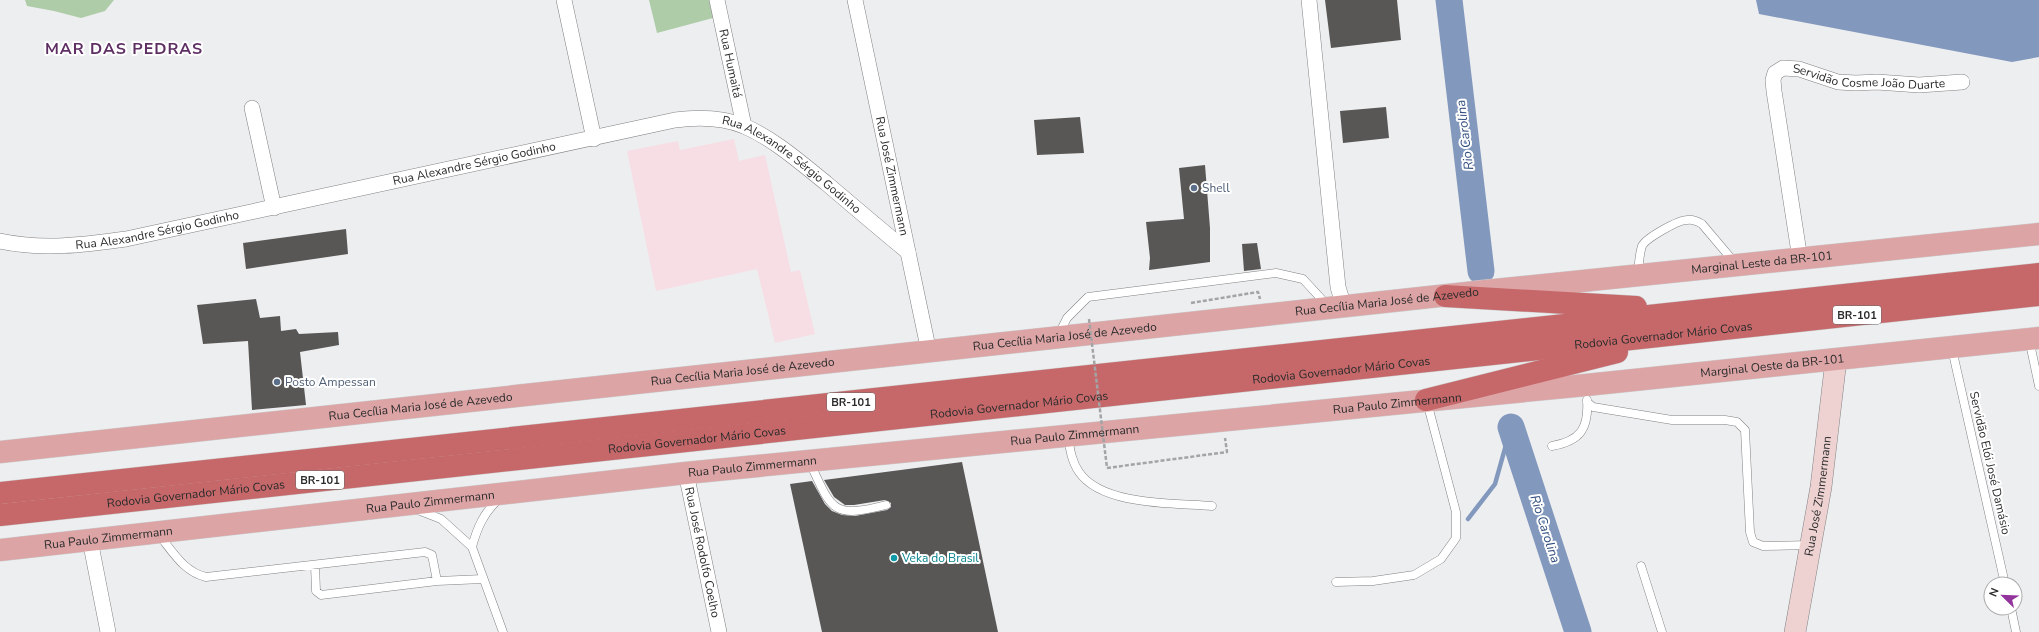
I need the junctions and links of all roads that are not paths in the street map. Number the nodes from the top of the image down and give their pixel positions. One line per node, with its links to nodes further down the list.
1 (564, 0): 8 (street)
2 (717, 0): 7 (street, Rua Humaitá)
3 (855, 0): 12 (street, Rua José Zimmermann)
4 (1309, 0): 20 (street)
5 (1962, 82): 13 (street, Servidão Cosme João Duarte)
6 (252, 108): 9 (street)
7 (744, 126): 8 (street, Rua Alexandre Sérgio Godinho); 12 (street, Rua Alexandre Sérgio Godinho)
8 (594, 139): 9 (street, Rua Alexandre Sérgio Godinho)
9 (274, 208): 11 (street, Rua Alexandre Sérgio Godinho)
10 (2039, 234): 13 (main road, Marginal Leste da BR-101)
11 (0, 241)
12 (908, 252): 26 (street, Rua José Zimmermann)
13 (1800, 259): 14 (main road, Marginal Leste da BR-101)
14 (1737, 266): 16 (main road, Marginal Leste da BR-101); 16 (lane)
15 (2039, 274): 21 (highway, Rodovia Governador Mário Covas / BR-101)
16 (1638, 276): 17 (main road, Marginal Leste da BR-101)
17 (1485, 291): 18 (main road, Rua Cecília Maria José de Azevedo)
18 (1445, 296): 20 (main road, Rua Cecília Maria José de Azevedo); 21 (highway)
19 (2039, 296): 22 (highway, Rodovia Governador Mário Covas / BR-101)
20 (1337, 308): 23 (main road, Rua Cecília Maria José de Azevedo); 23 (lane)
21 (1701, 310): 37 (highway, Rodovia Governador Mário Covas / BR-101)
22 (1698, 332): 31 (highway); 42 (highway, Rodovia Governador Mário Covas / BR-101)
23 (1057, 338): 26 (main road, Rua Cecília Maria José de Azevedo)
24 (2034, 338): 25 (main road, Marginal Oeste da BR-101); 28 (lane)
25 (1951, 347): 27 (main road, Marginal Oeste da BR-101); 50 (lane, Servidão Elói José Damásio)
26 (929, 352): 34 (main road, Rua Cecília Maria José de Azevedo)
27 (1836, 360): 30 (main road, Marginal Oeste da BR-101); 45 (main road, Rua José Zimmermann)
28 (2039, 386)
29 (1505, 393): 30 (main road, Marginal Oeste da BR-101); 31 (main road, Rua Paulo Zimmermann)
30 (1586, 394): 33 (lane); 45 (lane)
31 (1426, 400): 32 (main road, Rua Paulo Zimmermann); 53 (lane)
32 (1068, 437): 35 (main road, Rua Paulo Zimmermann); 41 (lane)
33 (1552, 446)
34 (0, 452)
35 (810, 462): 36 (main road, Rua Paulo Zimmermann); 40 (lane)
36 (686, 473): 38 (main road, Rua Paulo Zimmermann); 57 (street, Rua José Rodolfo Coelho)
37 (0, 493)
38 (506, 493): 39 (main road, Rua Paulo Zimmermann); 46 (lane)
39 (400, 504): 43 (main road, Rua Paulo Zimmermann); 46 (lane)
40 (886, 505)
41 (1212, 506)
42 (0, 515)
43 (157, 532): 44 (main road, Rua Paulo Zimmermann); 48 (lane)
44 (90, 540): 47 (main road, Rua Paulo Zimmermann); 55 (street)
45 (1810, 545): 59 (main road, Rua José Zimmermann)
46 (472, 547): 51 (lane)
47 (0, 550)
48 (314, 565): 52 (lane); 52 (lane)
49 (1641, 566): 58 (lane)
50 (2003, 576)
51 (483, 579): 52 (lane); 56 (lane)
52 (437, 581)
53 (1336, 582)
54 (2013, 616): 60 (lane)
55 (108, 632)
56 (503, 632)
57 (719, 632)
58 (1662, 632)
59 (1795, 632)
60 (2016, 632)

